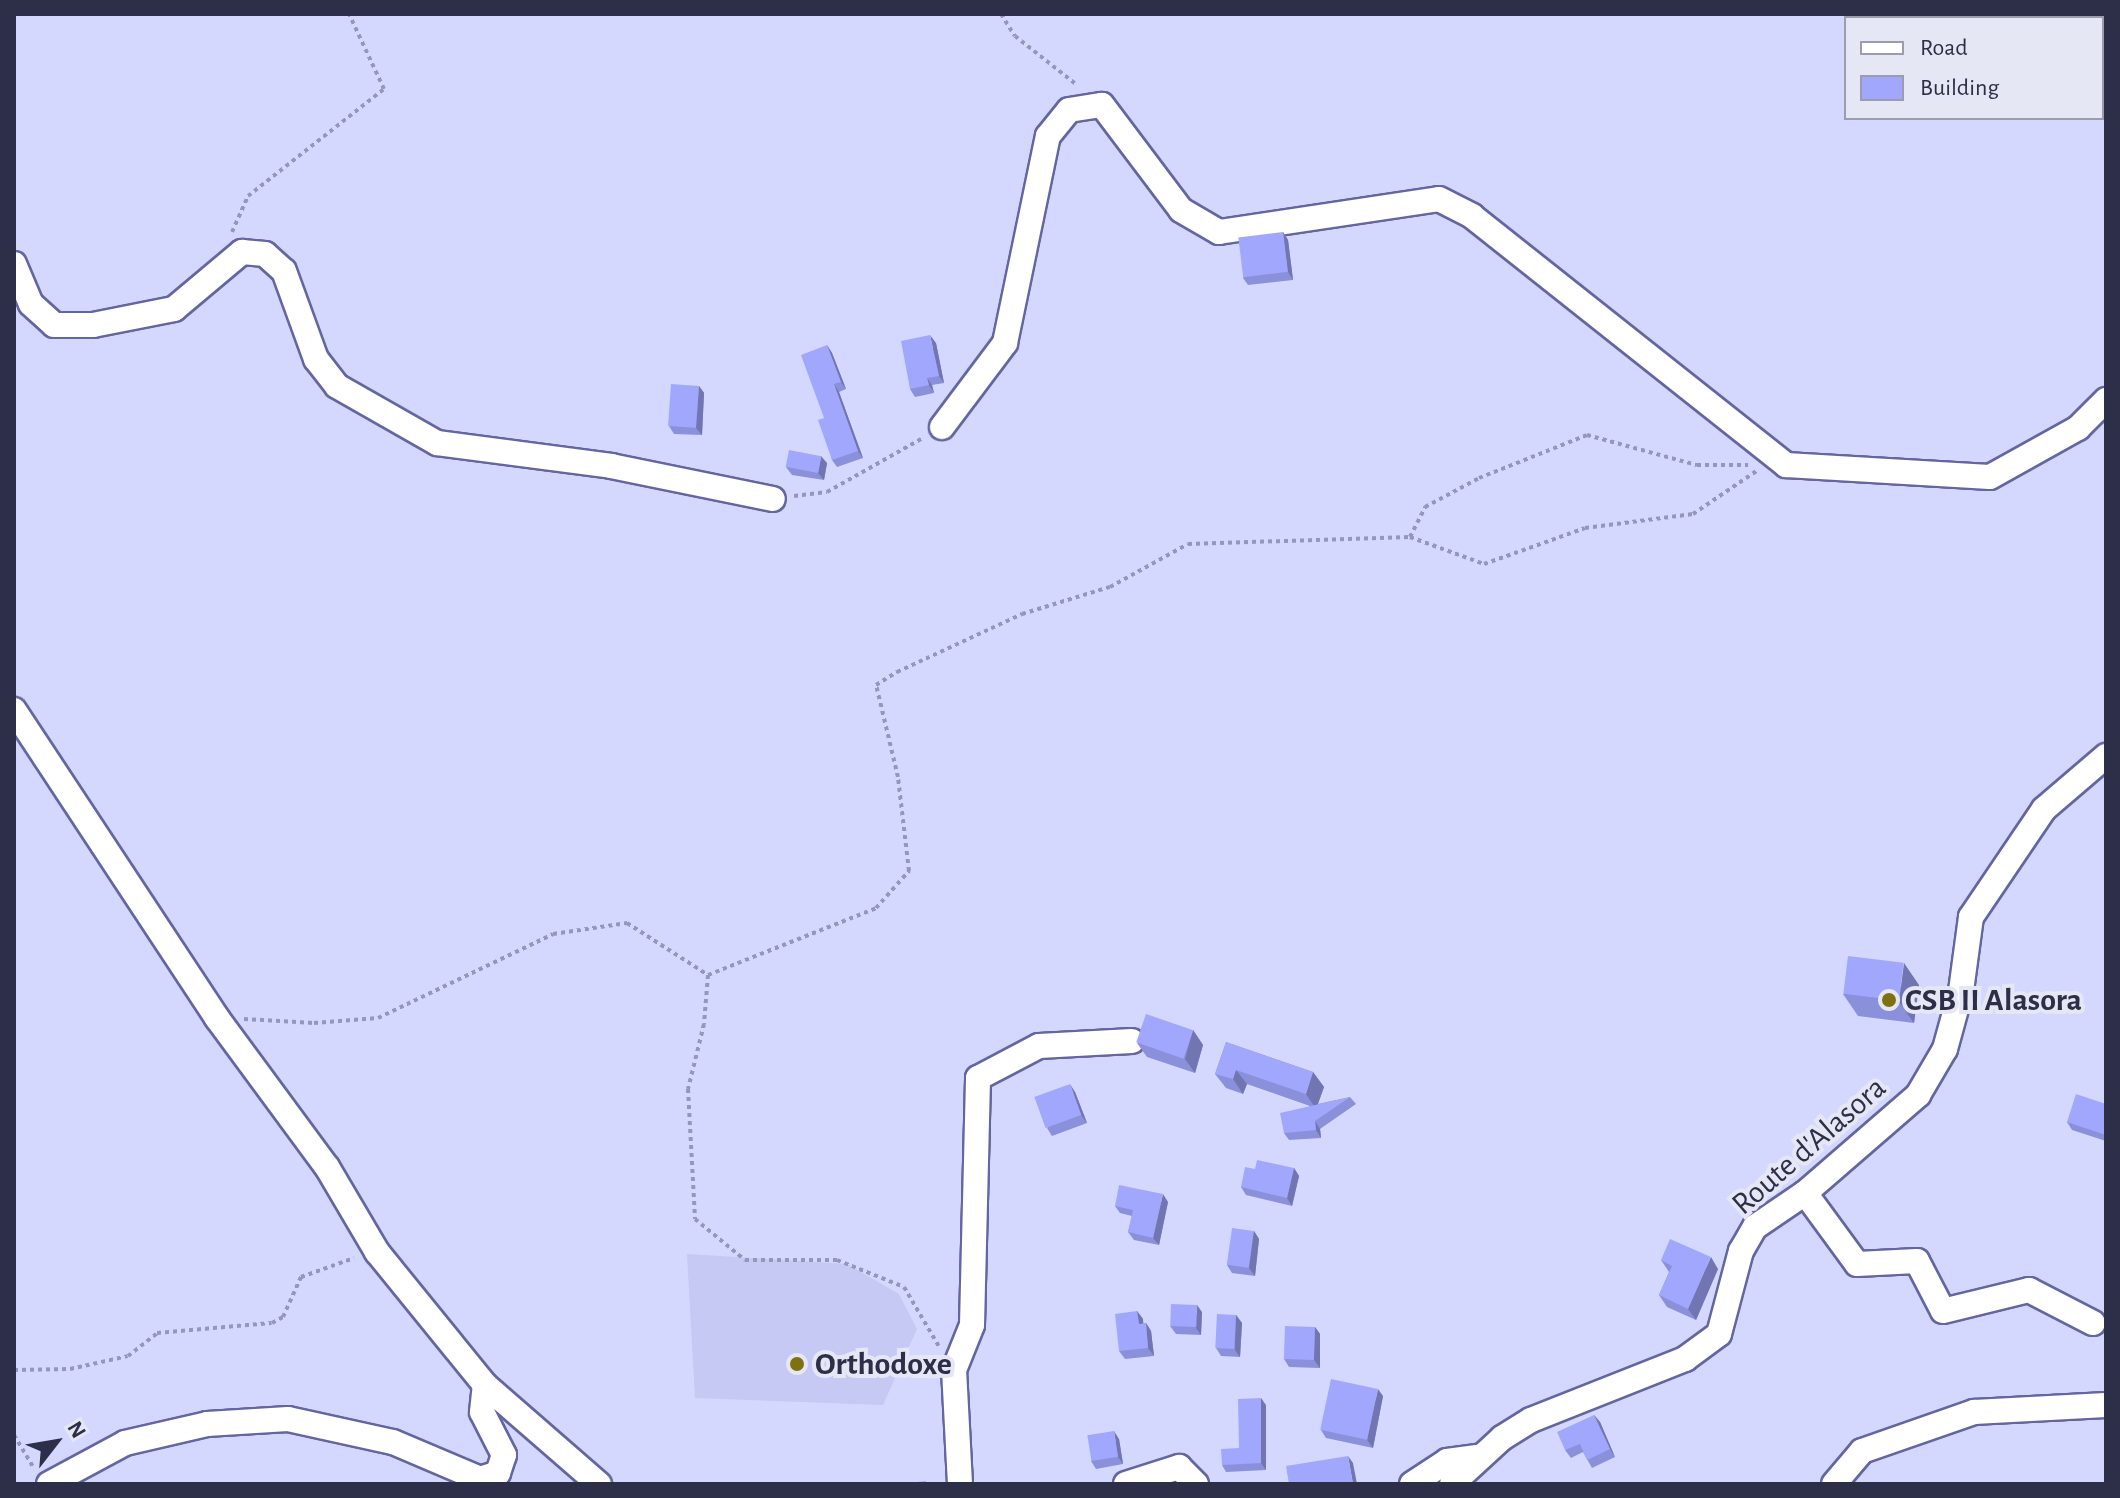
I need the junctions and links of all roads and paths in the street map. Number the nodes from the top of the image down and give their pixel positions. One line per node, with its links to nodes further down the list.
1 (349, 14): 4 (path)
2 (1001, 14): 3 (path)
3 (1102, 105): 6 (street); 7 (street)
4 (230, 235)
5 (14, 264): 8 (street)
6 (2106, 400)
7 (942, 427): 8 (path)
8 (773, 499)
9 (1410, 537): 9 (path); 12 (path)
10 (14, 710): 13 (street)
11 (2106, 756): 15 (street, Route d'Alasora)
12 (708, 975): 13 (path); 19 (path)
13 (217, 1018): 16 (street)
14 (1132, 1041): 19 (street)
15 (1805, 1193): 17 (street); 23 (street, Route d'Alasora)
16 (377, 1252): 18 (path); 20 (street)
17 (2093, 1323)
18 (14, 1370)
19 (954, 1370): 26 (street)
20 (485, 1385): 24 (street); 25 (street)
21 (2106, 1405): 31 (street)
22 (14, 1435): 24 (path)
23 (1481, 1456): 29 (street); 30 (street, Route d'Alasora)
24 (43, 1478)
25 (599, 1484)
26 (960, 1484)
27 (1126, 1484): 28 (street)
28 (1196, 1484)
29 (1412, 1484)
30 (1452, 1484)
31 (1834, 1484)

